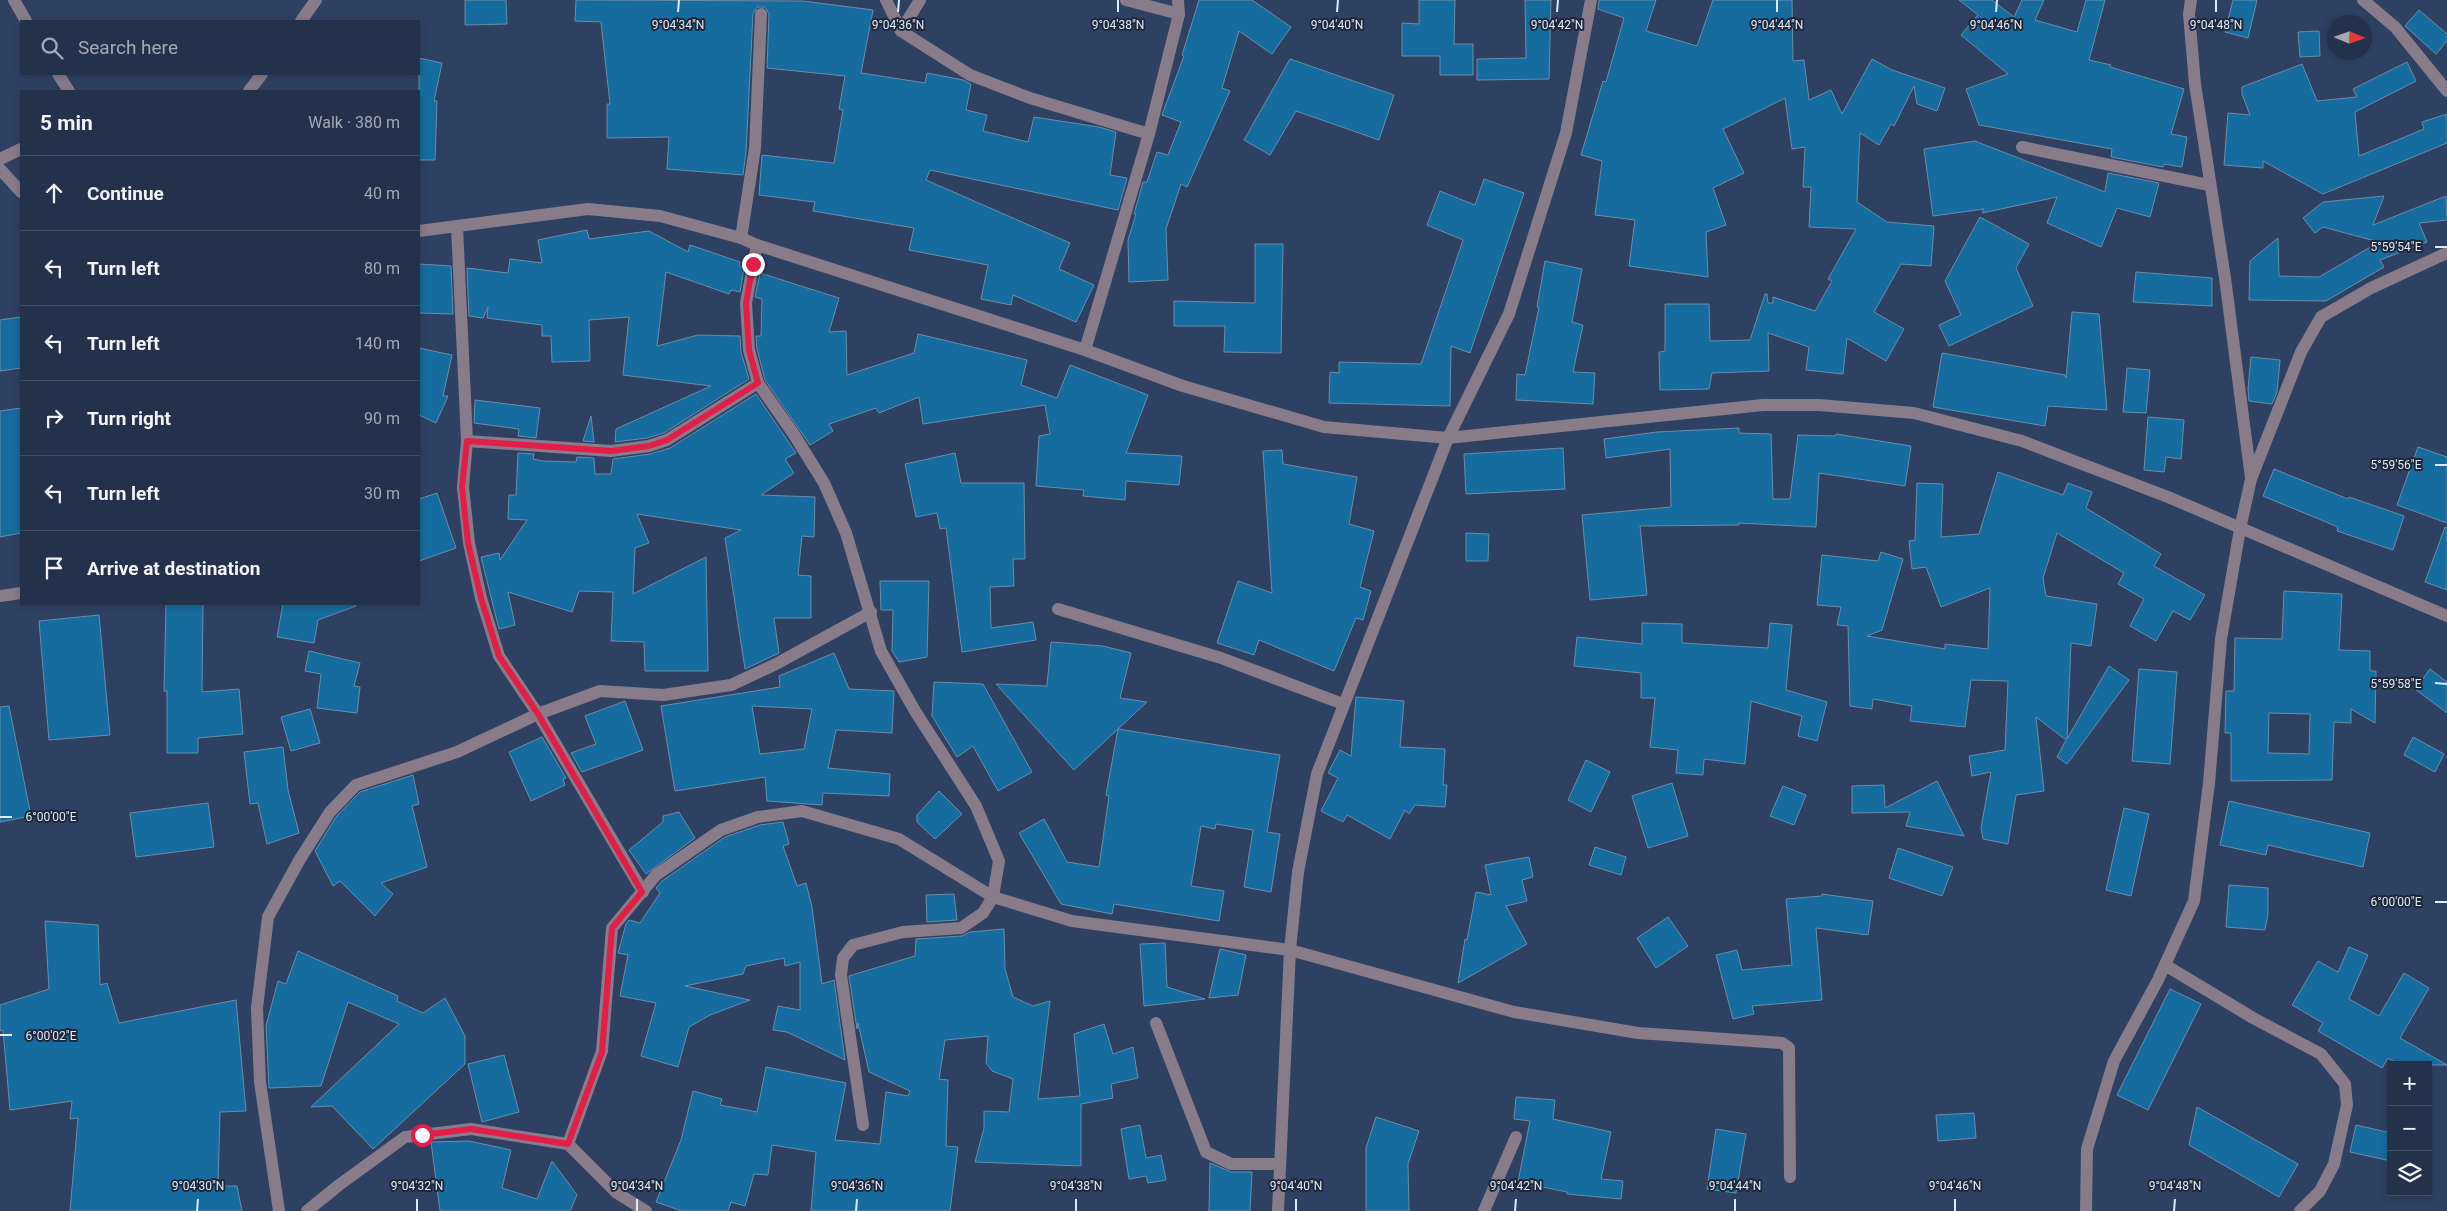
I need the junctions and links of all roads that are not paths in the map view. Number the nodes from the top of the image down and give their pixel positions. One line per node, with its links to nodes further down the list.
1 (14, 0): 12 (street)
2 (316, 0): 13 (street)
3 (886, 0): 14 (street)
4 (920, 0): 14 (street)
5 (1126, 0): 11 (street)
6 (1178, 0): 11 (street)
7 (1591, 0): 34 (street)
8 (2191, 0): 25 (street)
9 (2363, 0): 19 (street)
10 (761, 14): 29 (street)
11 (1179, 14): 20 (street)
12 (25, 20)
13 (302, 20)
14 (901, 31): 20 (street)
15 (59, 75): 17 (street)
16 (261, 75): 18 (street)
17 (67, 90)
18 (250, 90)
19 (2447, 91)
20 (1149, 134): 32 (street)
21 (2022, 147): 25 (street)
22 (20, 149): 23 (street)
23 (0, 159)
24 (0, 169): 26 (street)
25 (2209, 185): 36 (street)
26 (20, 191)
27 (457, 227): 28 (street); 29 (street); 35 (street)
28 (420, 231)
29 (741, 238): 30 (street)
30 (757, 245): 32 (street); 33 (street)
31 (2447, 253): 36 (street)
32 (1085, 350): 34 (street)
33 (758, 383): 35 (street); 41 (street)
34 (1448, 438): 37 (street); 43 (street)
35 (467, 441): 44 (street)
36 (2251, 480): 37 (street)
37 (2240, 529): 42 (street); 48 (street)
38 (20, 593): 39 (street)
39 (0, 596)
40 (1058, 609): 43 (street)
41 (871, 612): 44 (street); 46 (street)
42 (2447, 616)
43 (1343, 704): 47 (street)
44 (538, 714): 45 (street); 55 (street)
45 (642, 892): 46 (street); 52 (street)
46 (994, 897): 47 (street); 50 (street)
47 (1290, 950): 53 (street); 54 (street)
48 (2165, 965): 60 (street); 61 (street)
49 (1156, 1023): 53 (street)
50 (863, 1125)
51 (1516, 1137): 59 (street)
52 (568, 1144): 56 (street); 57 (street)
53 (1280, 1164): 58 (street)
54 (1790, 1178)
55 (279, 1211)
56 (307, 1211)
57 (646, 1211)
58 (1278, 1211)
59 (1484, 1211)
60 (2086, 1211)
61 (2300, 1211)

